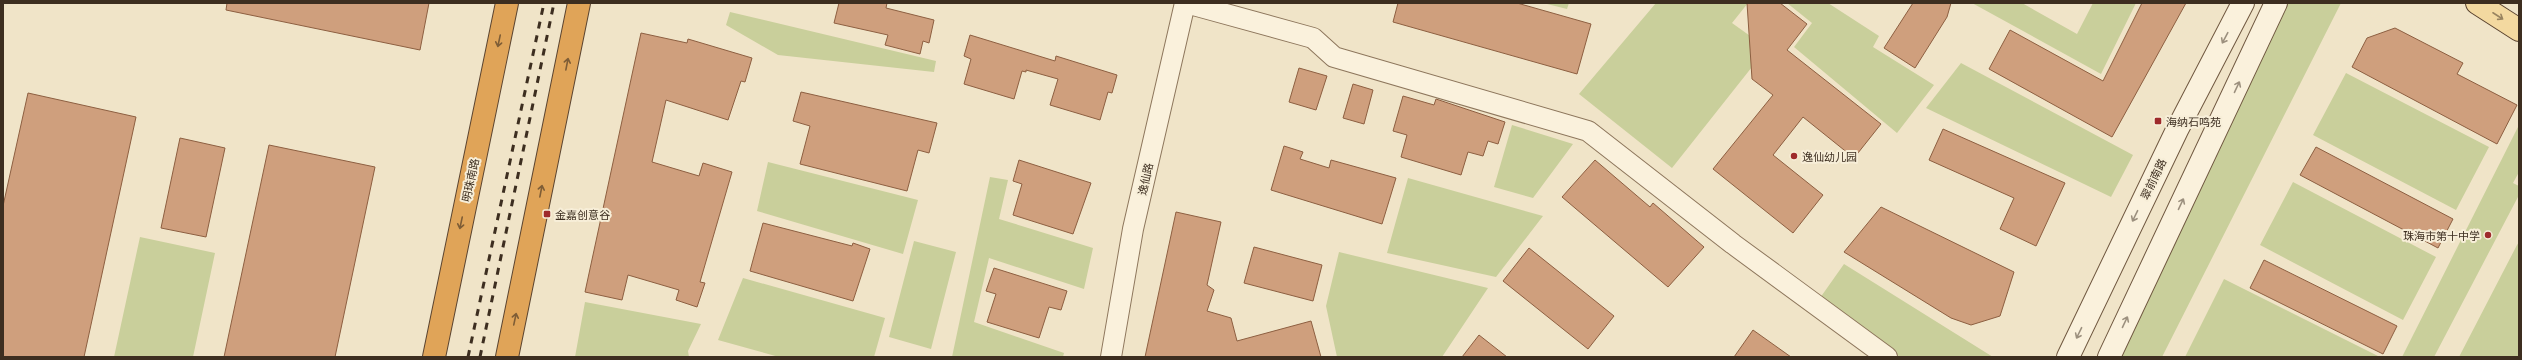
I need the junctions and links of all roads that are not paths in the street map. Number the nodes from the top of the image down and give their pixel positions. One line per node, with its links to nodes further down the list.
1 (507, 3): 8 (highway, 明珠南路, one-way to 8)
2 (579, 3): 9 (highway, one-way to 2)
3 (1186, 3): 10 (street, 逸仙路); 11 (street)
4 (2243, 3): 12 (main road, 翠前南路, one-way to 12)
5 (2276, 3): 13 (main road, one-way to 5)
6 (2477, 3): 7 (main road, one-way to 7)
7 (2519, 30)
8 (434, 357)
9 (507, 357)
10 (1111, 357)
11 (1887, 357)
12 (2068, 357)
13 (2109, 357)

